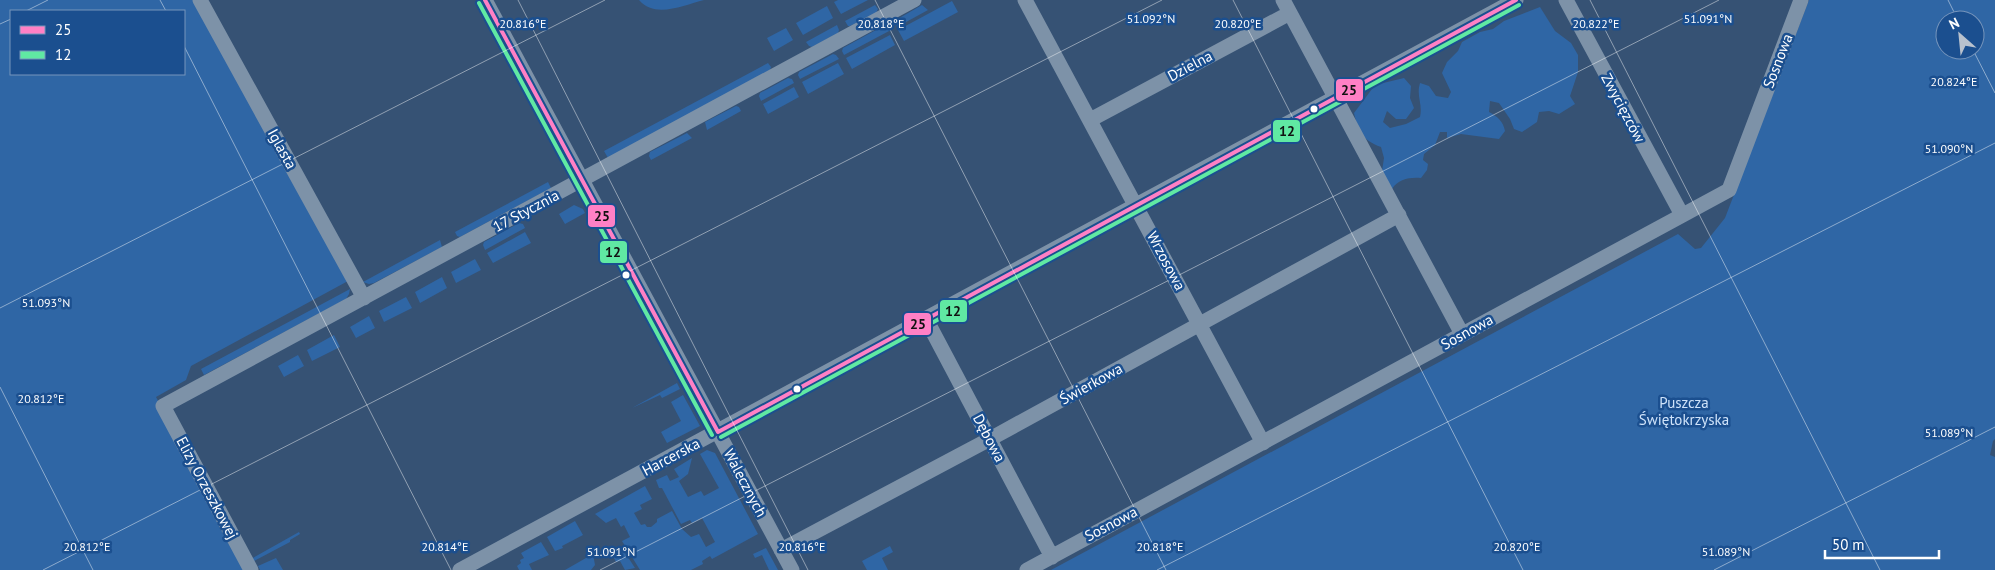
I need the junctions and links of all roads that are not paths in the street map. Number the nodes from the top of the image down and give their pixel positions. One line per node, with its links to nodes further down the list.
1 (200, 0): 15 (street, Iglasta)
2 (485, 0): 11 (street, Walecznych)
3 (914, 0): 11 (street, 17 Stycznia)
4 (1024, 0): 10 (street, Wrzosowa)
5 (1516, 0): 9 (street, Harcerska)
6 (1566, 0): 14 (street, Zwycięzców)
7 (1801, 0): 14 (street, Sosnowa)
8 (1287, 7): 9 (street); 10 (street, Dzielna)
9 (1335, 97): 12 (street, Harcerska); 13 (street)
10 (1090, 120): 12 (street, Wrzosowa)
11 (583, 180): 15 (street, 17 Stycznia); 20 (street, Walecznych)
12 (1137, 205): 16 (street, Harcerska); 17 (street, Wrzosowa)
13 (1399, 215): 17 (street, Świerkowa); 18 (street)
14 (1682, 216): 18 (street, Sosnowa)
15 (364, 298): 19 (street, 17 Stycznia)
16 (926, 319): 20 (street, Harcerska); 21 (street, Dębowa)
17 (1200, 325): 21 (street, Świerkowa); 22 (street, Wrzosowa)
18 (1462, 334): 22 (street, Sosnowa)
19 (163, 406): 25 (street, Elizy Orzeszkowej)
20 (718, 432): 23 (street, Walecznych); 26 (street, Harcerska)
21 (990, 439): 23 (street, Świerkowa); 24 (street, Dębowa)
22 (1263, 443): 24 (street, Sosnowa)
23 (781, 550): 27 (street, Walecznych)
24 (1052, 556): 28 (street, Sosnowa)
25 (251, 570)
26 (460, 570)
27 (792, 570)
28 (1027, 570)

